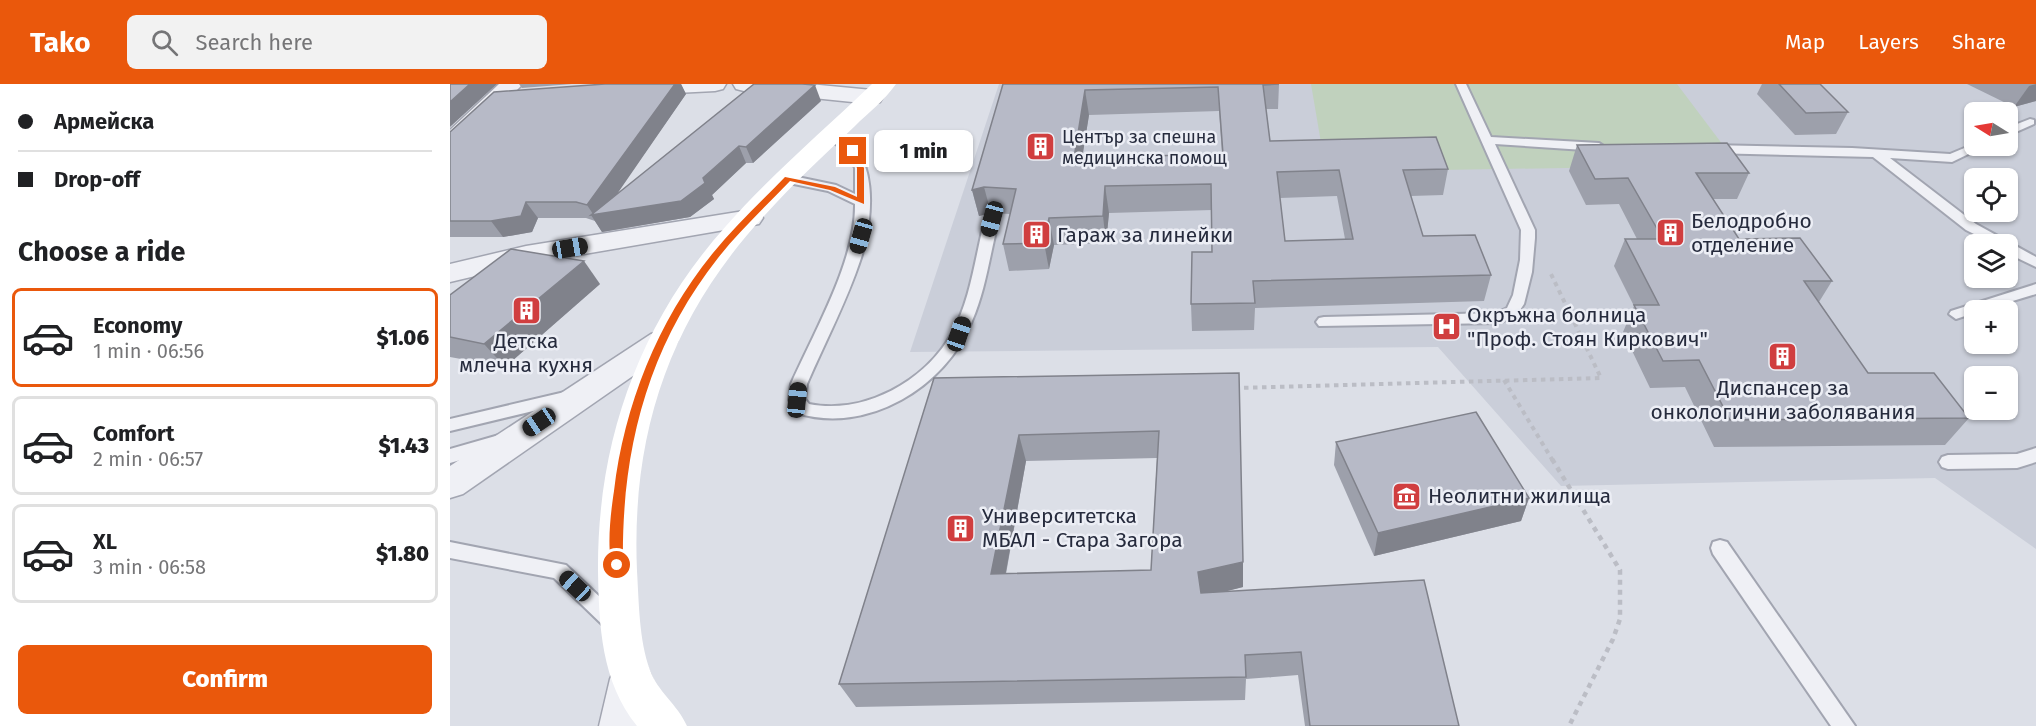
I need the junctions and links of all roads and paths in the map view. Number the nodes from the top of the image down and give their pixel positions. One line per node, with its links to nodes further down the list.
1 (715, 84): 4 (street)
2 (744, 84): 5 (street)
3 (1461, 84): 10 (lane)
4 (610, 90)
5 (879, 91): 9 (main road)
6 (512, 93): 11 (street)
7 (2030, 122): 8 (lane)
8 (2018, 127)
9 (832, 137): 16 (main road); 17 (lane)
10 (1486, 140): 12 (lane); 20 (lane)
11 (450, 142)
12 (1611, 147)
13 (1701, 148): 14 (lane)
14 (1876, 153): 15 (lane); 21 (lane)
15 (1964, 153)
16 (788, 179): 17 (lane); 18 (main road)
17 (861, 202): 19 (lane)
18 (750, 218): 24 (street); 28 (main road)
19 (992, 219)
20 (1528, 230): 27 (lane); 29 (path)
21 (1984, 234)
22 (2018, 253): 23 (lane)
23 (2036, 263)
24 (450, 273)
25 (2036, 289): 26 (lane)
26 (1956, 314)
27 (1324, 322)
28 (662, 341): 31 (street); 40 (main road)
29 (1503, 379): 30 (path); 44 (path)
30 (1230, 388)
31 (579, 395): 32 (lane); 33 (street)
32 (450, 425)
33 (520, 435): 35 (lane); 37 (street)
34 (2036, 455): 36 (lane)
35 (450, 456)
36 (1948, 462)
37 (450, 484)
38 (1720, 548): 45 (lane)
39 (450, 550): 40 (lane)
40 (622, 631): 41 (main road)
41 (631, 679): 42 (street); 43 (main road)
42 (621, 726)
43 (665, 726)
44 (1569, 726)
45 (1845, 726)

